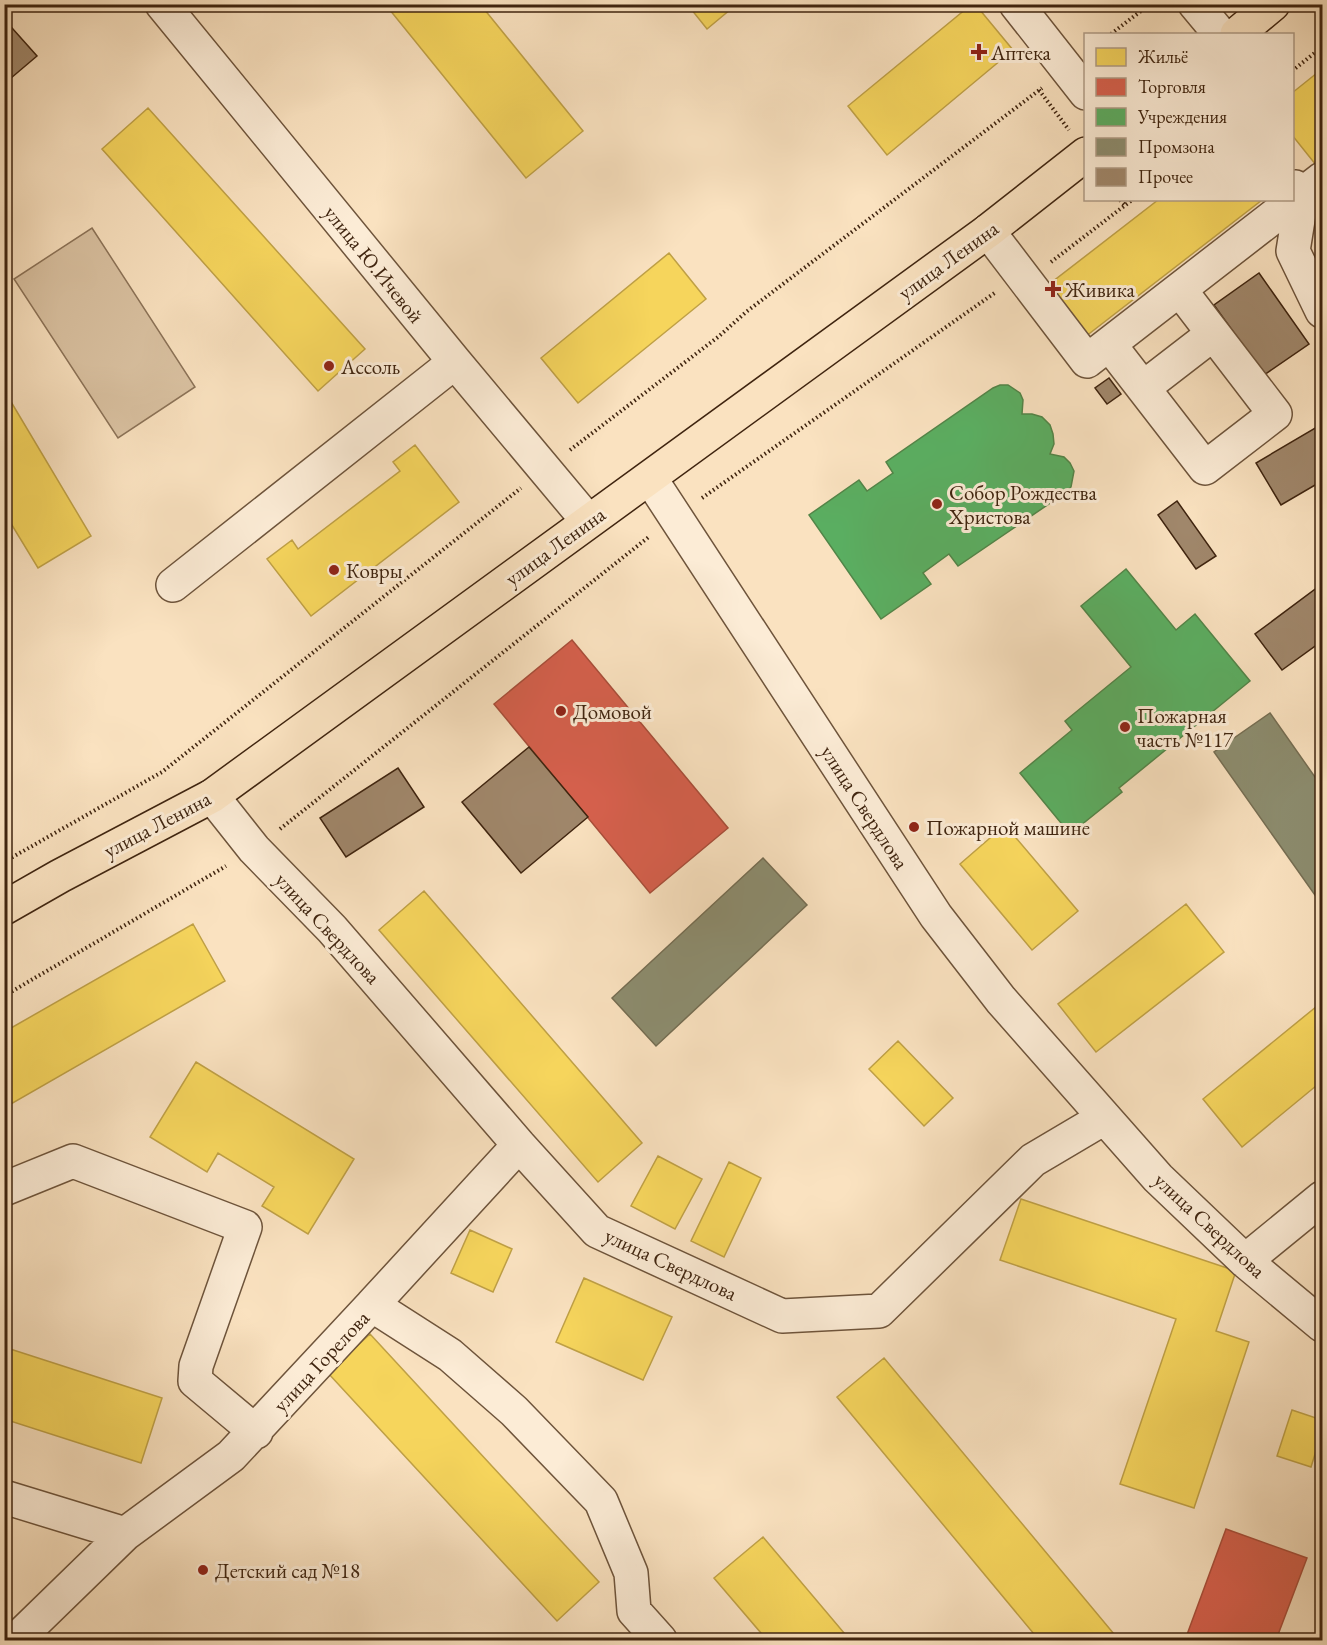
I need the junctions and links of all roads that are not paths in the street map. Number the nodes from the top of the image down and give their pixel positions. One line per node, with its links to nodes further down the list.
1 (162, 4): 17 (street, улица Ю.Ичевой)
2 (1016, 4): 7 (street)
3 (1195, 4): 5 (street)
4 (1273, 4): 6 (main road)
5 (1219, 33)
6 (1238, 33)
7 (1084, 90)
8 (1079, 144): 12 (main road, улица Ленина)
9 (1306, 186): 10 (street); 14 (street)
10 (1294, 196)
11 (1288, 201): 13 (street)
12 (987, 231): 16 (street); 19 (main road, улица Ленина)
13 (1180, 290): 15 (street); 16 (street)
14 (1323, 311)
15 (1214, 334): 18 (street); 18 (street)
16 (1109, 344): 18 (street)
17 (455, 362): 20 (street, улица Ю.Ичевой); 21 (street)
18 (1143, 388)
19 (650, 478): 20 (main road, улица Ленина); 24 (street, улица Свердлова)
20 (588, 521): 22 (main road, улица Ленина)
21 (173, 585)
22 (212, 796): 23 (main road, улица Ленина); 25 (street, улица Свердлова)
23 (4, 908)
24 (1104, 1118): 25 (street, улица Свердлова); 28 (street, улица Свердлова)
25 (519, 1145): 29 (street)
26 (4, 1189): 31 (street)
27 (1323, 1198): 28 (street)
28 (1245, 1261): 30 (street, улица Свердлова)
29 (372, 1305): 31 (street, улица Горелова); 35 (street, улица Горелова)
30 (1323, 1325)
31 (256, 1431): 33 (street, улица Горелова)
32 (4, 1497): 33 (street)
33 (126, 1534): 34 (street, улица Горелова)
34 (16, 1641)
35 (660, 1641)

